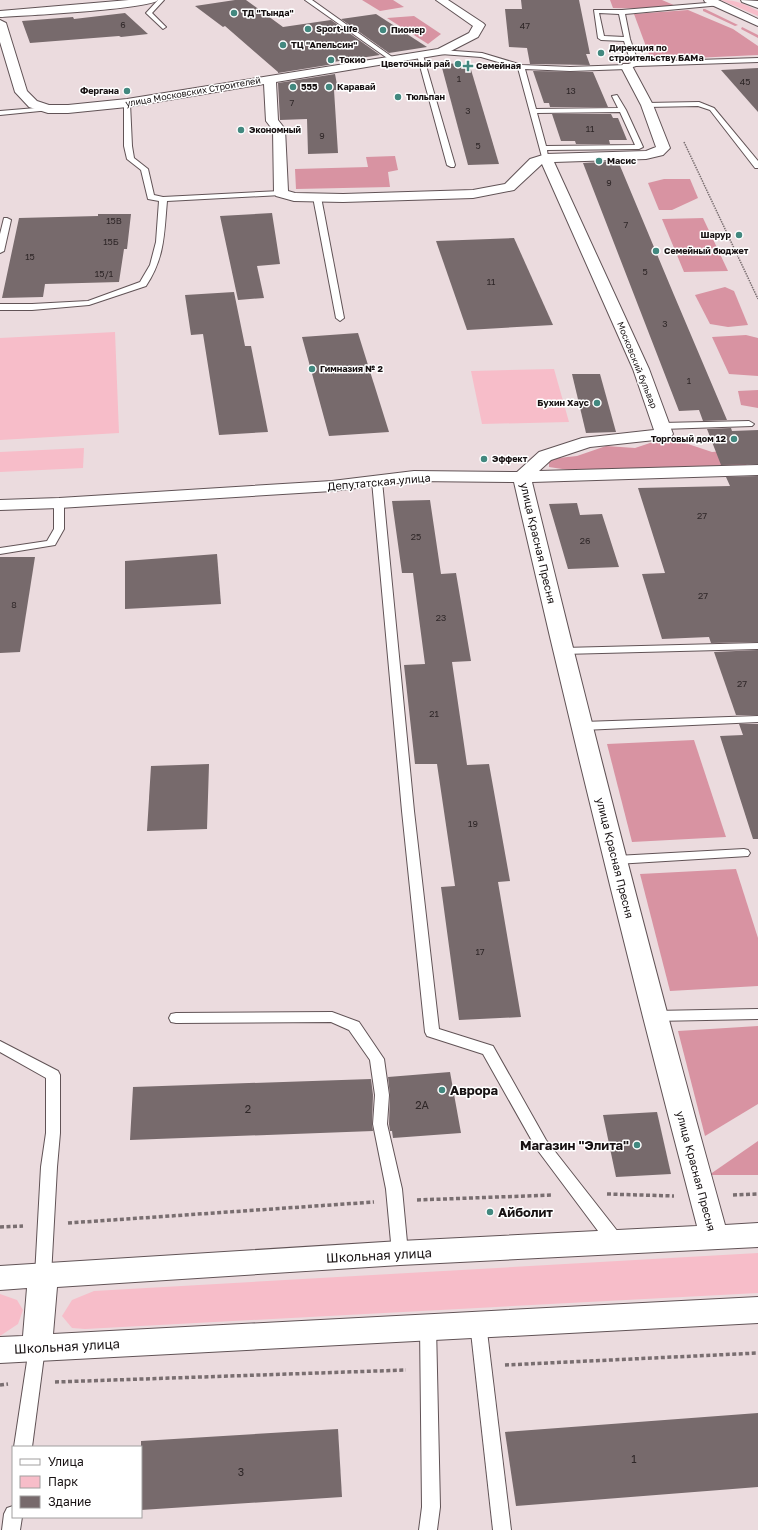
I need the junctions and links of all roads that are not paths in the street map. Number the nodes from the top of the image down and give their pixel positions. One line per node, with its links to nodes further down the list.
1 (153, 0): 9 (street)
2 (161, 0): 12 (lane)
3 (308, 0): 16 (lane)
4 (441, 0): 14 (street)
5 (746, 0): 7 (street)
6 (714, 2): 8 (lane); 11 (street)
7 (758, 5)
8 (622, 12): 13 (lane); 13 (lane)
9 (0, 14)
10 (0, 23): 24 (street, улица Московских Строителей)
11 (758, 23)
12 (163, 27)
13 (627, 39): 18 (lane)
14 (442, 52): 15 (street, улица Московских Строителей); 19 (lane)
15 (420, 55): 16 (street, улица Московских Строителей); 29 (lane)
16 (392, 59): 20 (street, улица Московских Строителей)
17 (758, 60): 18 (lane)
18 (631, 66): 19 (lane); 23 (street)
19 (521, 67): 26 (lane)
20 (270, 79): 22 (street, улица Московских Строителей); 31 (street)
21 (615, 96): 25 (lane)
22 (127, 104): 24 (street, улица Московских Строителей); 33 (lane)
23 (648, 105): 28 (street); 30 (lane)
24 (48, 109): 27 (lane)
25 (623, 110): 26 (lane); 28 (lane)
26 (533, 111): 28 (lane)
27 (0, 113)
28 (545, 153): 32 (street); 39 (street, Московский бульвар)
29 (451, 165)
30 (758, 166)
31 (281, 193): 32 (street); 33 (lane)
32 (317, 197): 37 (lane)
33 (163, 199): 36 (lane)
34 (7, 220): 35 (lane)
35 (0, 251)
36 (0, 307)
37 (340, 318)
38 (749, 424): 39 (lane)
39 (662, 426): 41 (street)
40 (758, 470): 41 (street, Депутатская улица)
41 (522, 477): 42 (street, Депутатская улица); 47 (street, улица Красная Пресня)
42 (377, 481): 43 (street, Депутатская улица); 58 (lane)
43 (60, 503): 44 (street, Депутатская улица); 45 (lane)
44 (0, 504)
45 (0, 551)
46 (758, 646): 47 (lane)
47 (563, 651): 49 (street, улица Красная Пресня)
48 (758, 719): 49 (lane)
49 (582, 726): 51 (street, улица Красная Пресня)
50 (744, 853): 51 (lane)
51 (616, 860): 53 (street, улица Красная Пресня)
52 (758, 1014): 53 (lane)
53 (654, 1016): 57 (street, улица Красная Пресня)
54 (176, 1018): 59 (lane)
55 (0, 1046): 60 (lane)
56 (758, 1234): 57 (street, Школьная улица)
57 (714, 1237): 58 (street, Школьная улица)
58 (616, 1242): 59 (street, Школьная улица)
59 (400, 1253): 60 (street, Школьная улица)
60 (43, 1276): 61 (street, Школьная улица); 65 (street)
61 (0, 1278)
62 (758, 1310): 63 (street, Школьная улица)
63 (478, 1324): 64 (street, Школьная улица); 71 (lane)
64 (428, 1326): 65 (street, Школьная улица); 70 (lane)
65 (37, 1348): 66 (street, Школьная улица); 67 (lane)
66 (0, 1350)
67 (23, 1446)
68 (12, 1518): 69 (lane)
69 (11, 1530)
70 (428, 1530)
71 (502, 1530)

